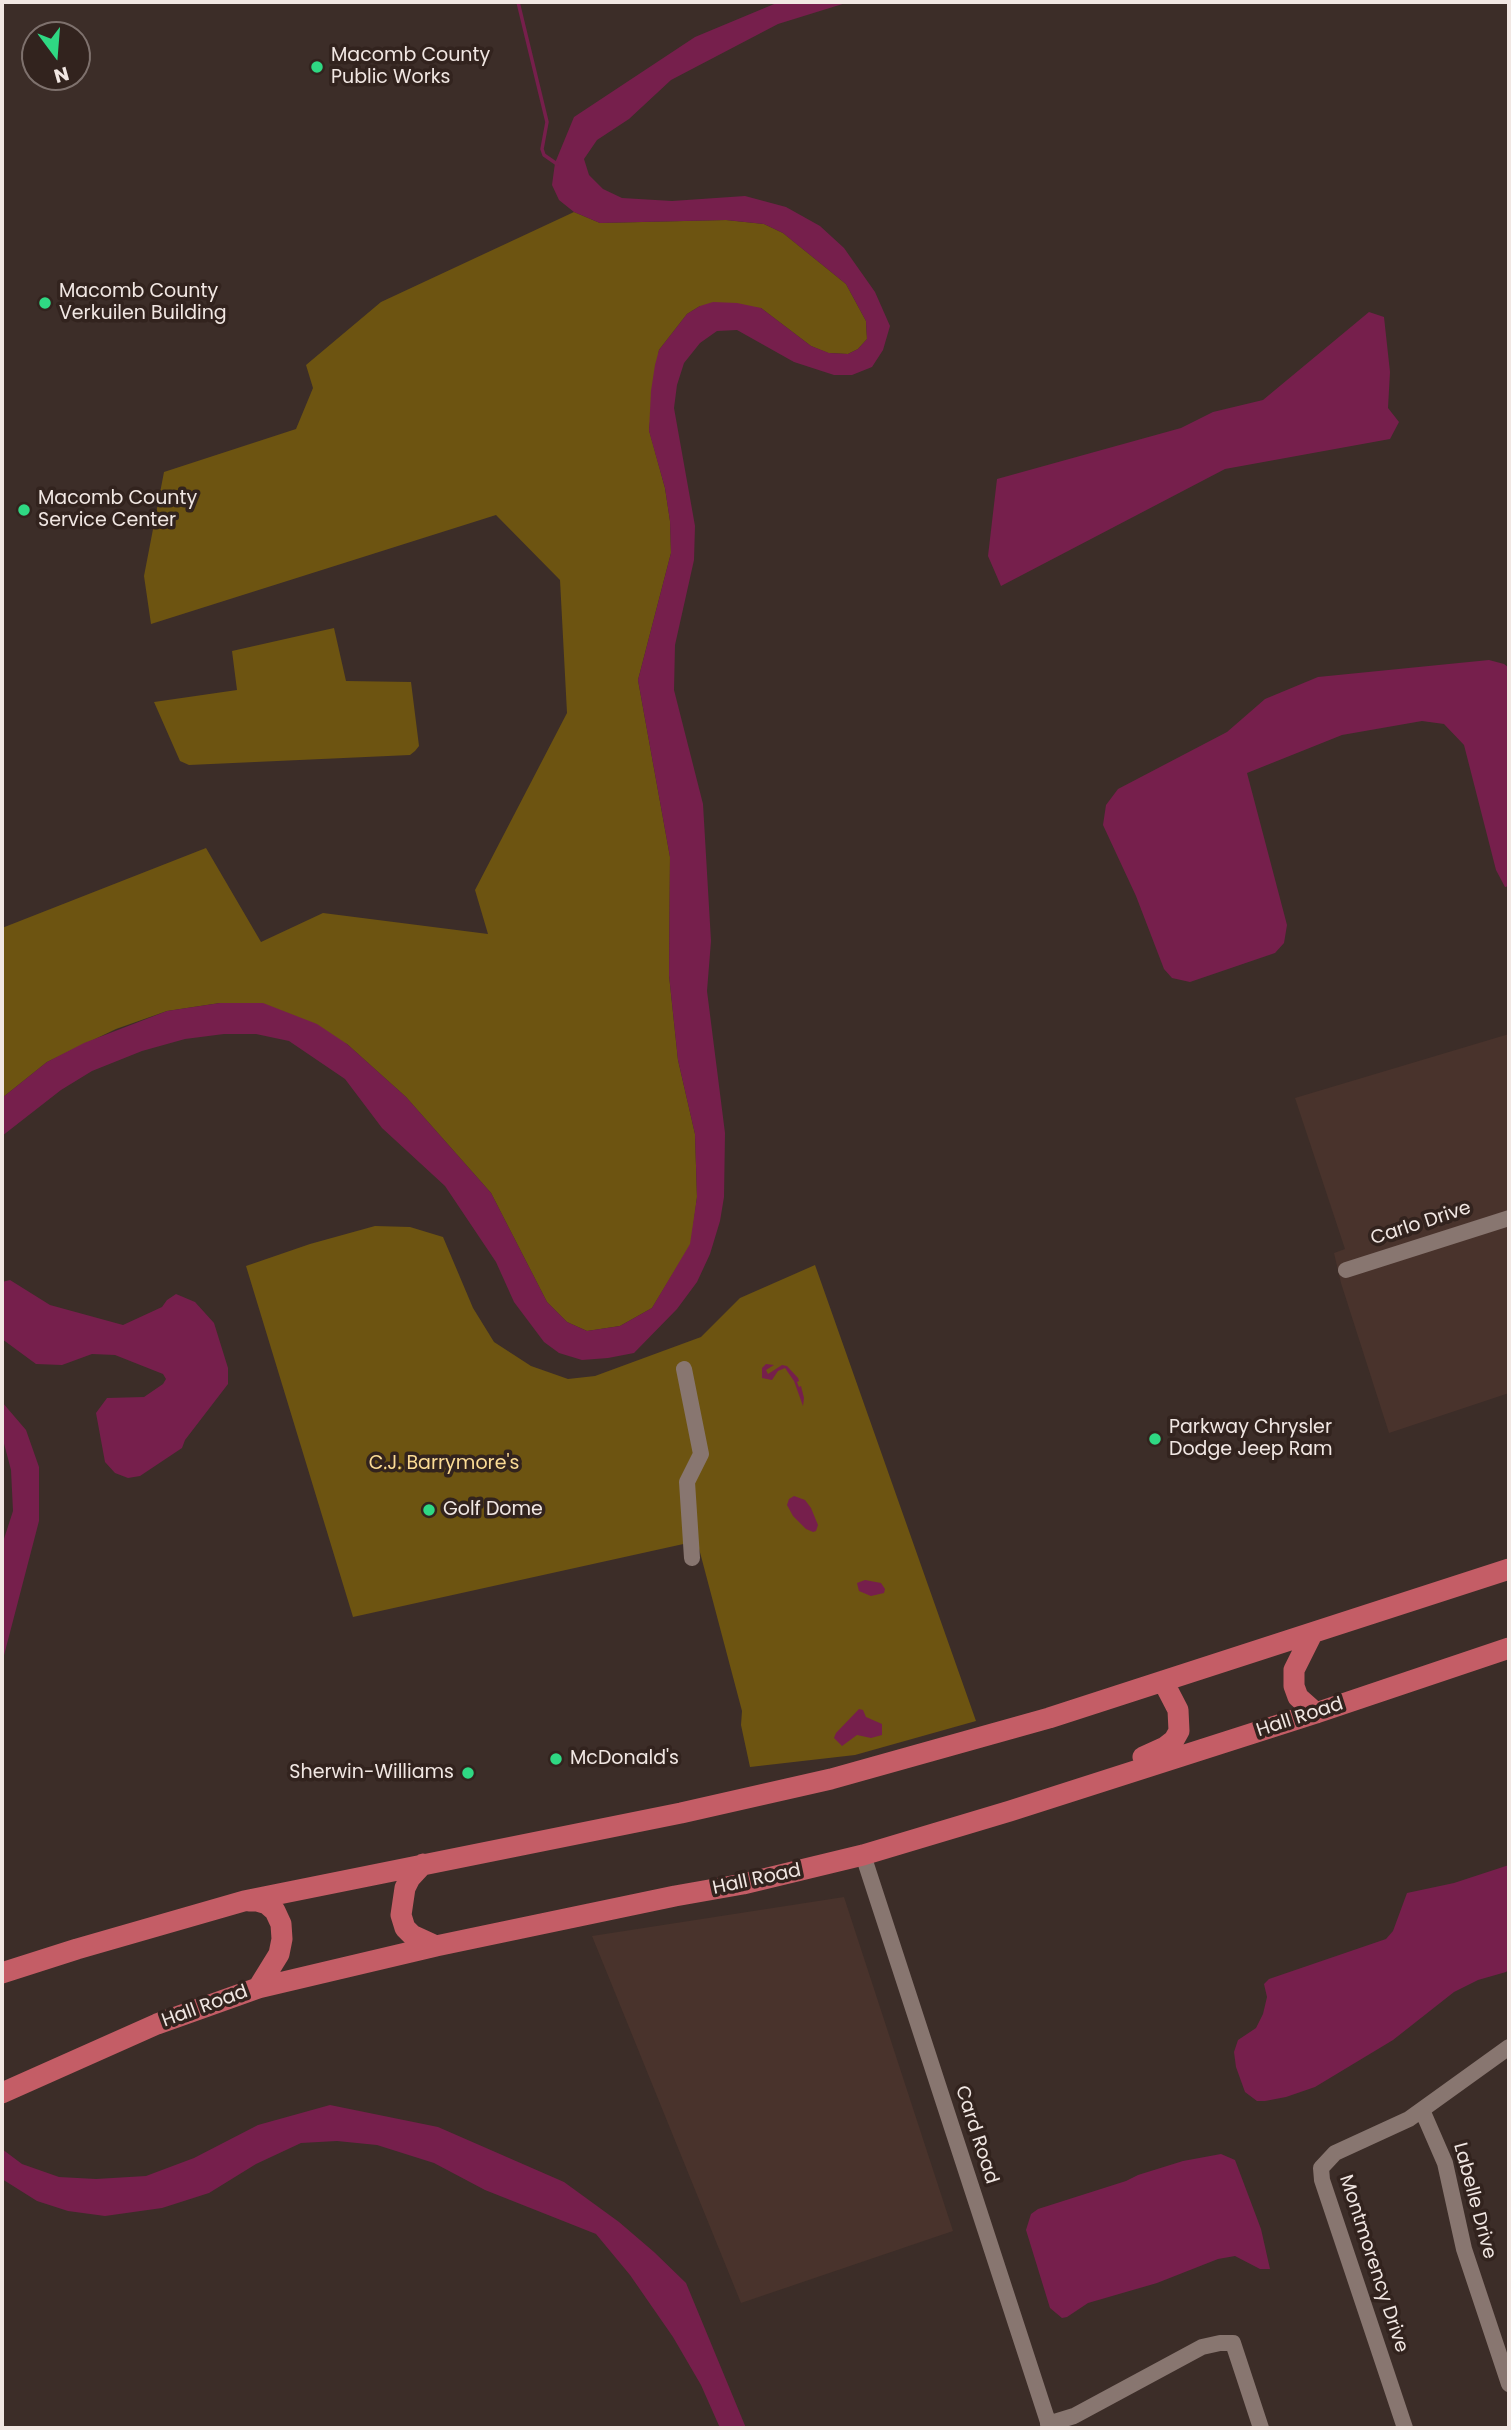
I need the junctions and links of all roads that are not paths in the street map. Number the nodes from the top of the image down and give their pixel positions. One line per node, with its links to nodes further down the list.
1 (1509, 1217): 2 (street, Carlo Drive)
2 (1346, 1270)
3 (684, 1369): 4 (street)
4 (692, 1558)
5 (1509, 1569): 6 (highway)
6 (1312, 1634): 8 (highway); 9 (highway)
7 (1509, 1648): 9 (highway, Hall Road)
8 (1163, 1681): 10 (highway); 12 (highway)
9 (1316, 1713): 10 (highway, Hall Road)
10 (1029, 1805): 11 (highway, Hall Road)
11 (863, 1856): 14 (highway, Hall Road); 21 (street, Card Road)
12 (423, 1864): 13 (highway); 14 (highway)
13 (244, 1902): 15 (highway); 16 (highway)
14 (436, 1946): 16 (highway, Hall Road)
15 (3, 1973)
16 (258, 1988): 18 (highway, Hall Road)
17 (1509, 2047): 19 (street, Montmorency Drive)
18 (2, 2093)
19 (1422, 2110): 20 (street, Labelle Drive); 23 (street, Montmorency Drive)
20 (1509, 2385)
21 (1049, 2426): 22 (street)
22 (1261, 2428)
23 (1405, 2428)

